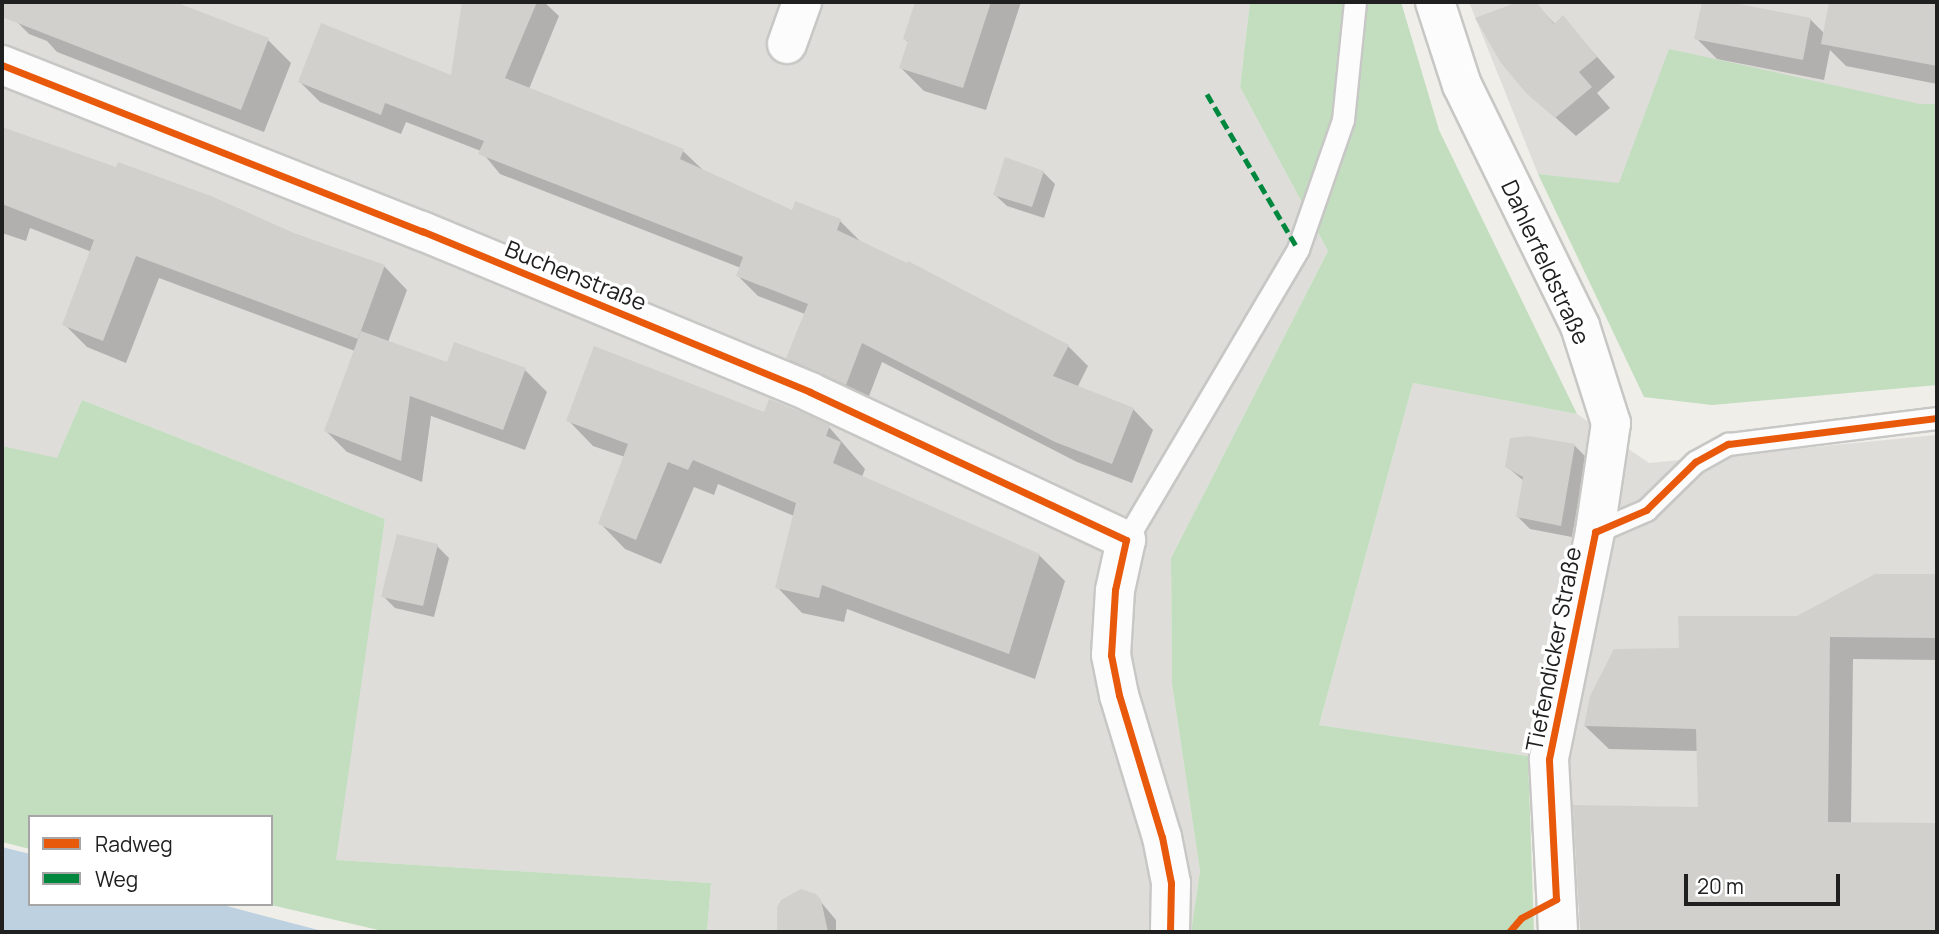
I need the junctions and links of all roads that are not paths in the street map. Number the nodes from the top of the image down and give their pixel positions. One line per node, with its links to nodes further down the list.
1 (802, 2): 4 (street)
2 (1355, 2): 8 (lane)
3 (1435, 2): 7 (street, Dahlerfeldstraße)
4 (787, 44)
5 (2, 65): 8 (street, Buchenstraße)
6 (1937, 418): 7 (lane)
7 (1595, 533): 10 (street, Tiefendicker Straße)
8 (1126, 540): 9 (street)
9 (1170, 932)
10 (1558, 932)

